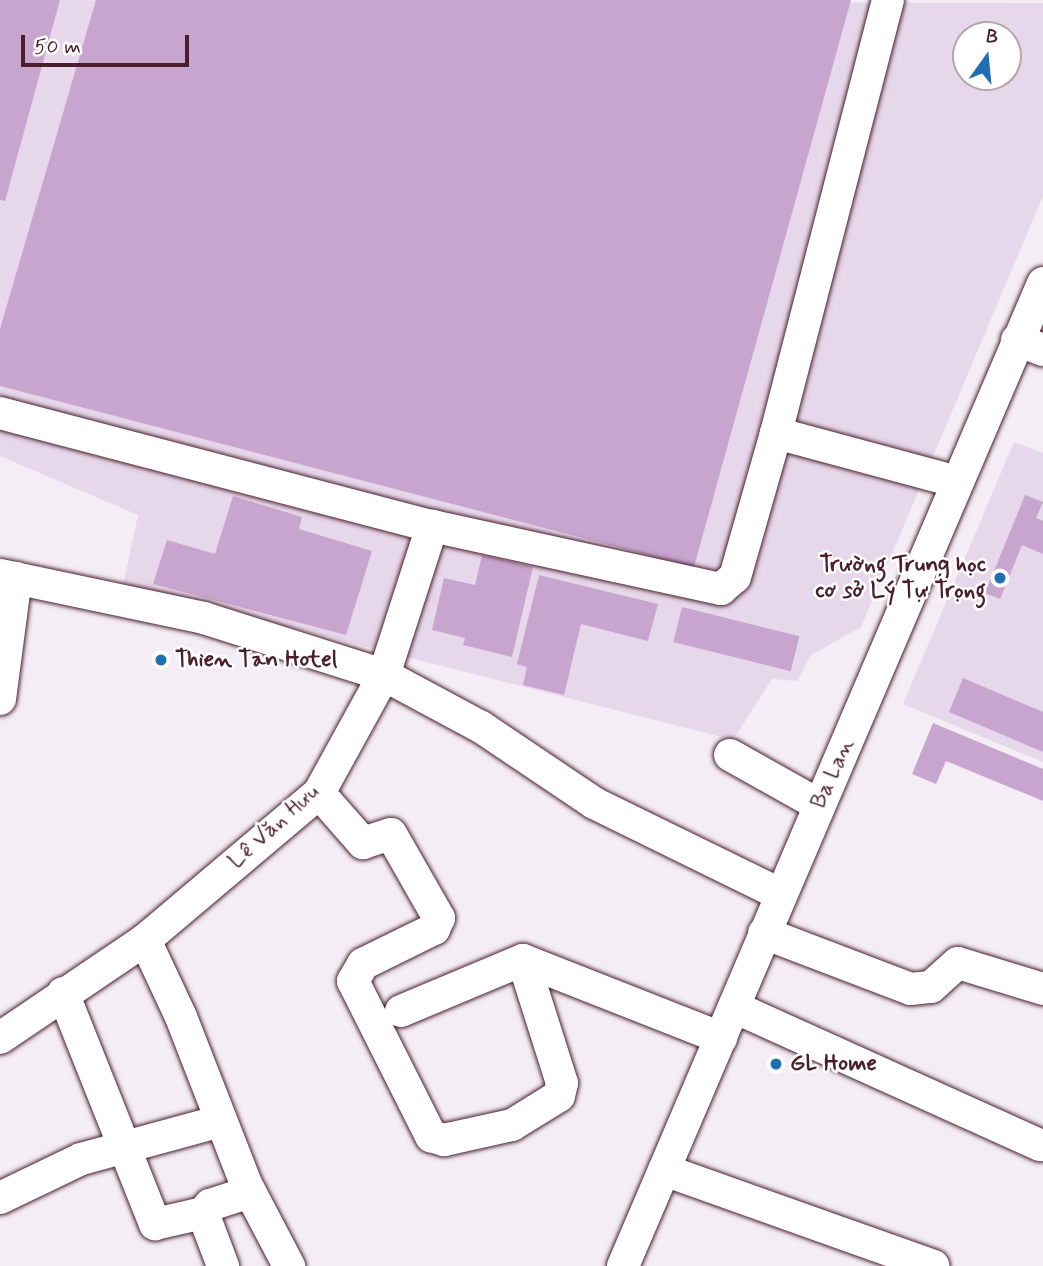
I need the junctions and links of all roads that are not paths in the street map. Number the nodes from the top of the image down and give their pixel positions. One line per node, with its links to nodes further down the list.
1 (888, 0): 5 (street)
2 (1043, 283): 3 (street, Ba Lan)
3 (1030, 345): 6 (street, Ba Lan)
4 (0, 413): 7 (street)
5 (776, 433): 6 (street); 7 (street)
6 (958, 482): 14 (street, Ba Lan)
7 (432, 526): 10 (street, Lê Văn Hưu)
8 (8, 576): 9 (street); 10 (street)
9 (2, 664): 11 (street)
10 (384, 675): 13 (street, Lê Văn Hưu); 15 (street)
11 (0, 699)
12 (730, 755): 14 (street)
13 (319, 793): 17 (street, Lê Văn Hưu); 18 (street)
14 (819, 805): 15 (street, Ba Lan)
15 (780, 894): 16 (street, Ba Lan)
16 (765, 933): 19 (street); 21 (street, Ba Lan)
17 (145, 940): 20 (street, Lê Văn Hưu); 25 (street)
18 (523, 960): 22 (street); 24 (street)
19 (1043, 989)
20 (63, 993): 23 (street, Lê Văn Hưu); 27 (street)
21 (734, 1007): 24 (street, Ba Lan); 26 (street)
22 (401, 1011)
23 (0, 1038)
24 (721, 1038): 28 (street, Ba Lan)
25 (221, 1121): 27 (street); 29 (street)
26 (1040, 1145)
27 (125, 1149): 30 (street); 31 (street)
28 (664, 1170): 34 (street, Ba Lan); 35 (street)
29 (250, 1192): 31 (street); 33 (street)
30 (0, 1198)
31 (203, 1213): 32 (street)
32 (223, 1266)
33 (289, 1266)
34 (623, 1266)
35 (933, 1266)

